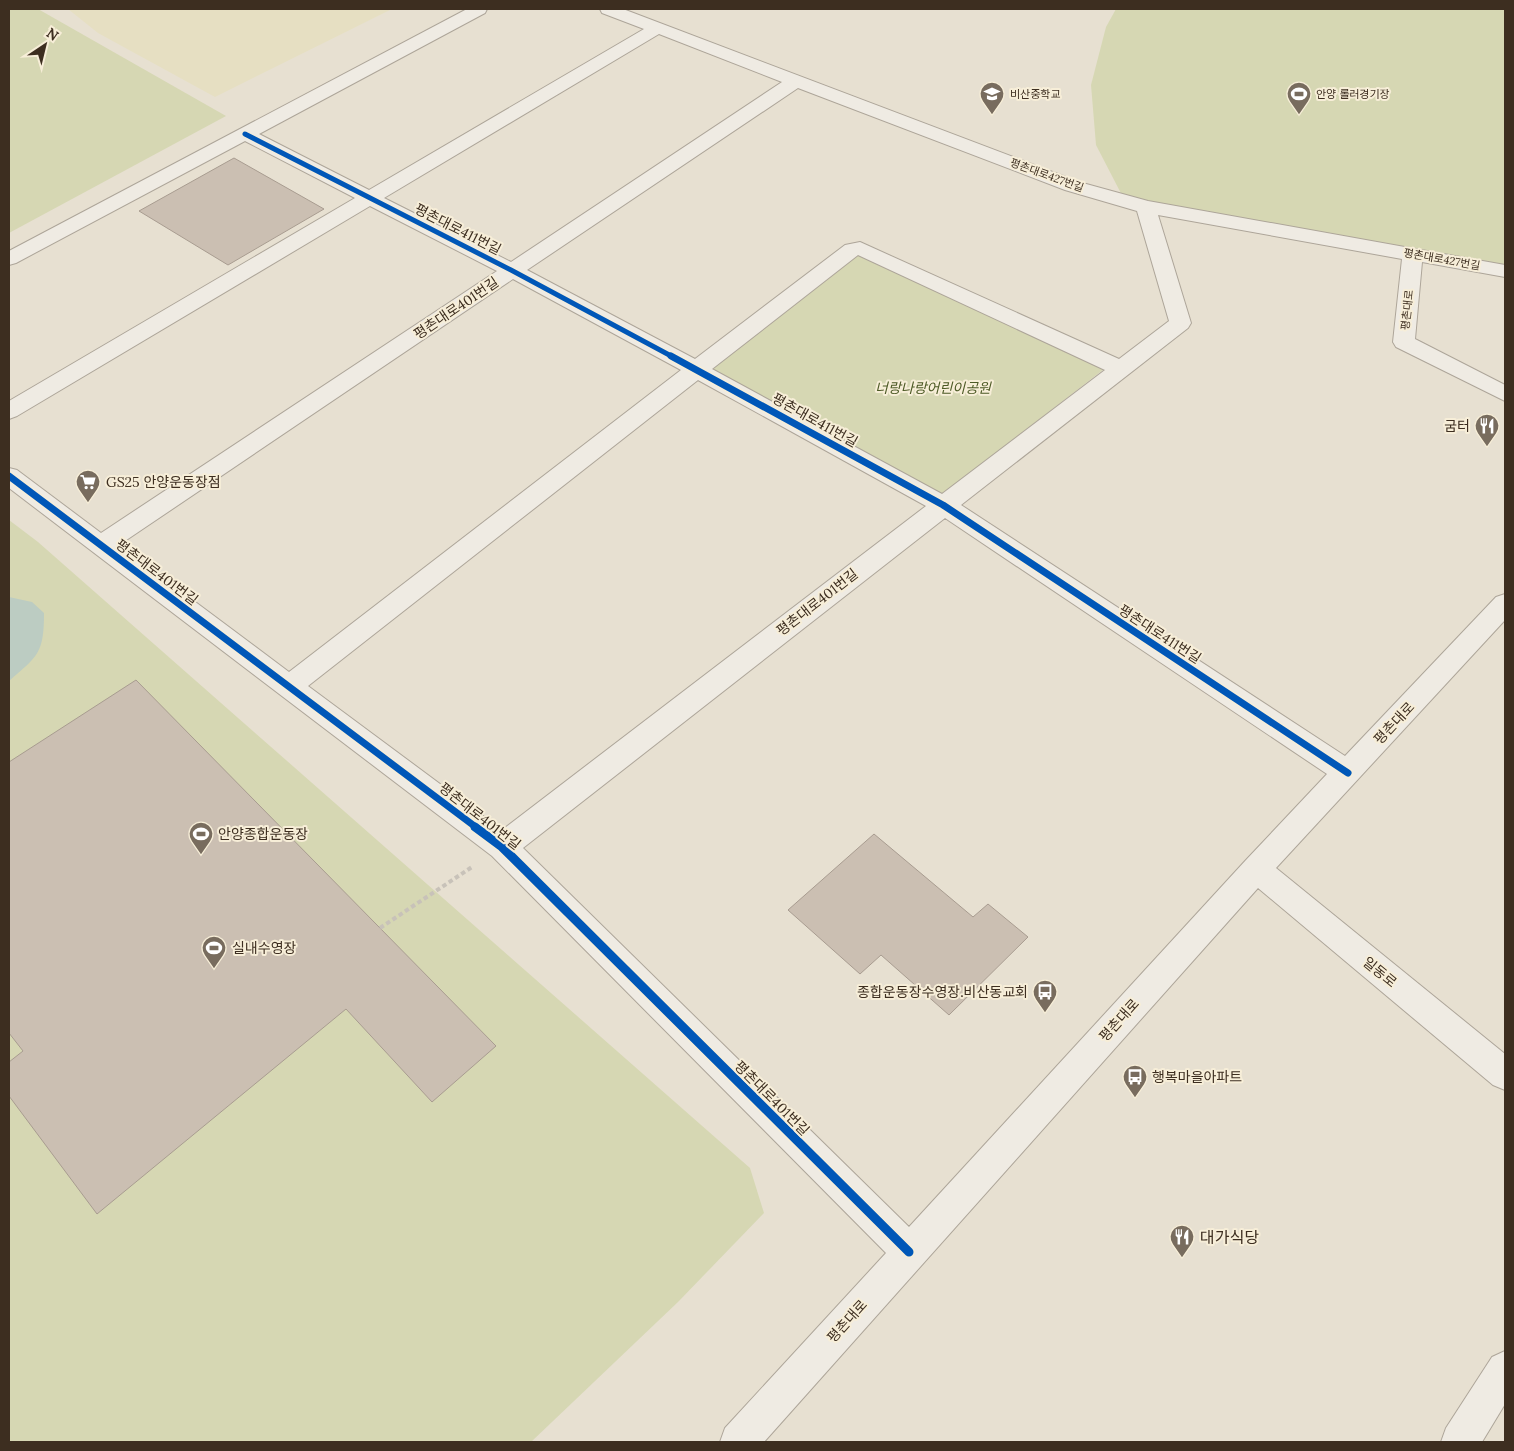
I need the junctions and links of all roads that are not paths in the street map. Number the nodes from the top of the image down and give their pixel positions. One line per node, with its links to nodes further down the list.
1 (479, 9): 5 (street)
2 (608, 9): 3 (street, 평촌대로427번길)
3 (657, 28): 4 (street, 평촌대로427번길); 6 (street)
4 (797, 80): 7 (street, 평촌대로427번길); 10 (street, 평촌대로411번길)
5 (245, 134): 6 (street, 평촌대로411번길); 9 (street)
6 (368, 198): 10 (street, 평촌대로411번길); 15 (street)
7 (1146, 207): 8 (street, 평촌대로427번길); 13 (street)
8 (1413, 254): 11 (street, 평촌대로427번길); 14 (street, 평촌대로)
9 (9, 259)
10 (511, 270): 12 (street, 평촌대로411번길); 18 (street, 평촌대로401번길)
11 (1505, 271)
12 (696, 369): 13 (street); 17 (street, 평촌대로411번길); 20 (street)
13 (1121, 369): 17 (street)
14 (1505, 394)
15 (9, 411)
16 (9, 476): 18 (street, 평촌대로401번길)
17 (943, 505): 21 (street, 평촌대로411번길); 22 (street, 평촌대로401번길)
18 (101, 545): 20 (street, 평촌대로401번길)
19 (1505, 604): 21 (street, 평촌대로)
20 (288, 687): 22 (street, 평촌대로401번길)
21 (1348, 773): 23 (street, 평촌대로)
22 (502, 847): 25 (street, 평촌대로401번길)
23 (1256, 869): 24 (street, 일동로); 25 (street, 평촌대로)
24 (1505, 1074)
25 (909, 1252): 27 (street, 평촌대로)
26 (1505, 1370): 28 (street)
27 (738, 1442)
28 (1460, 1442)

